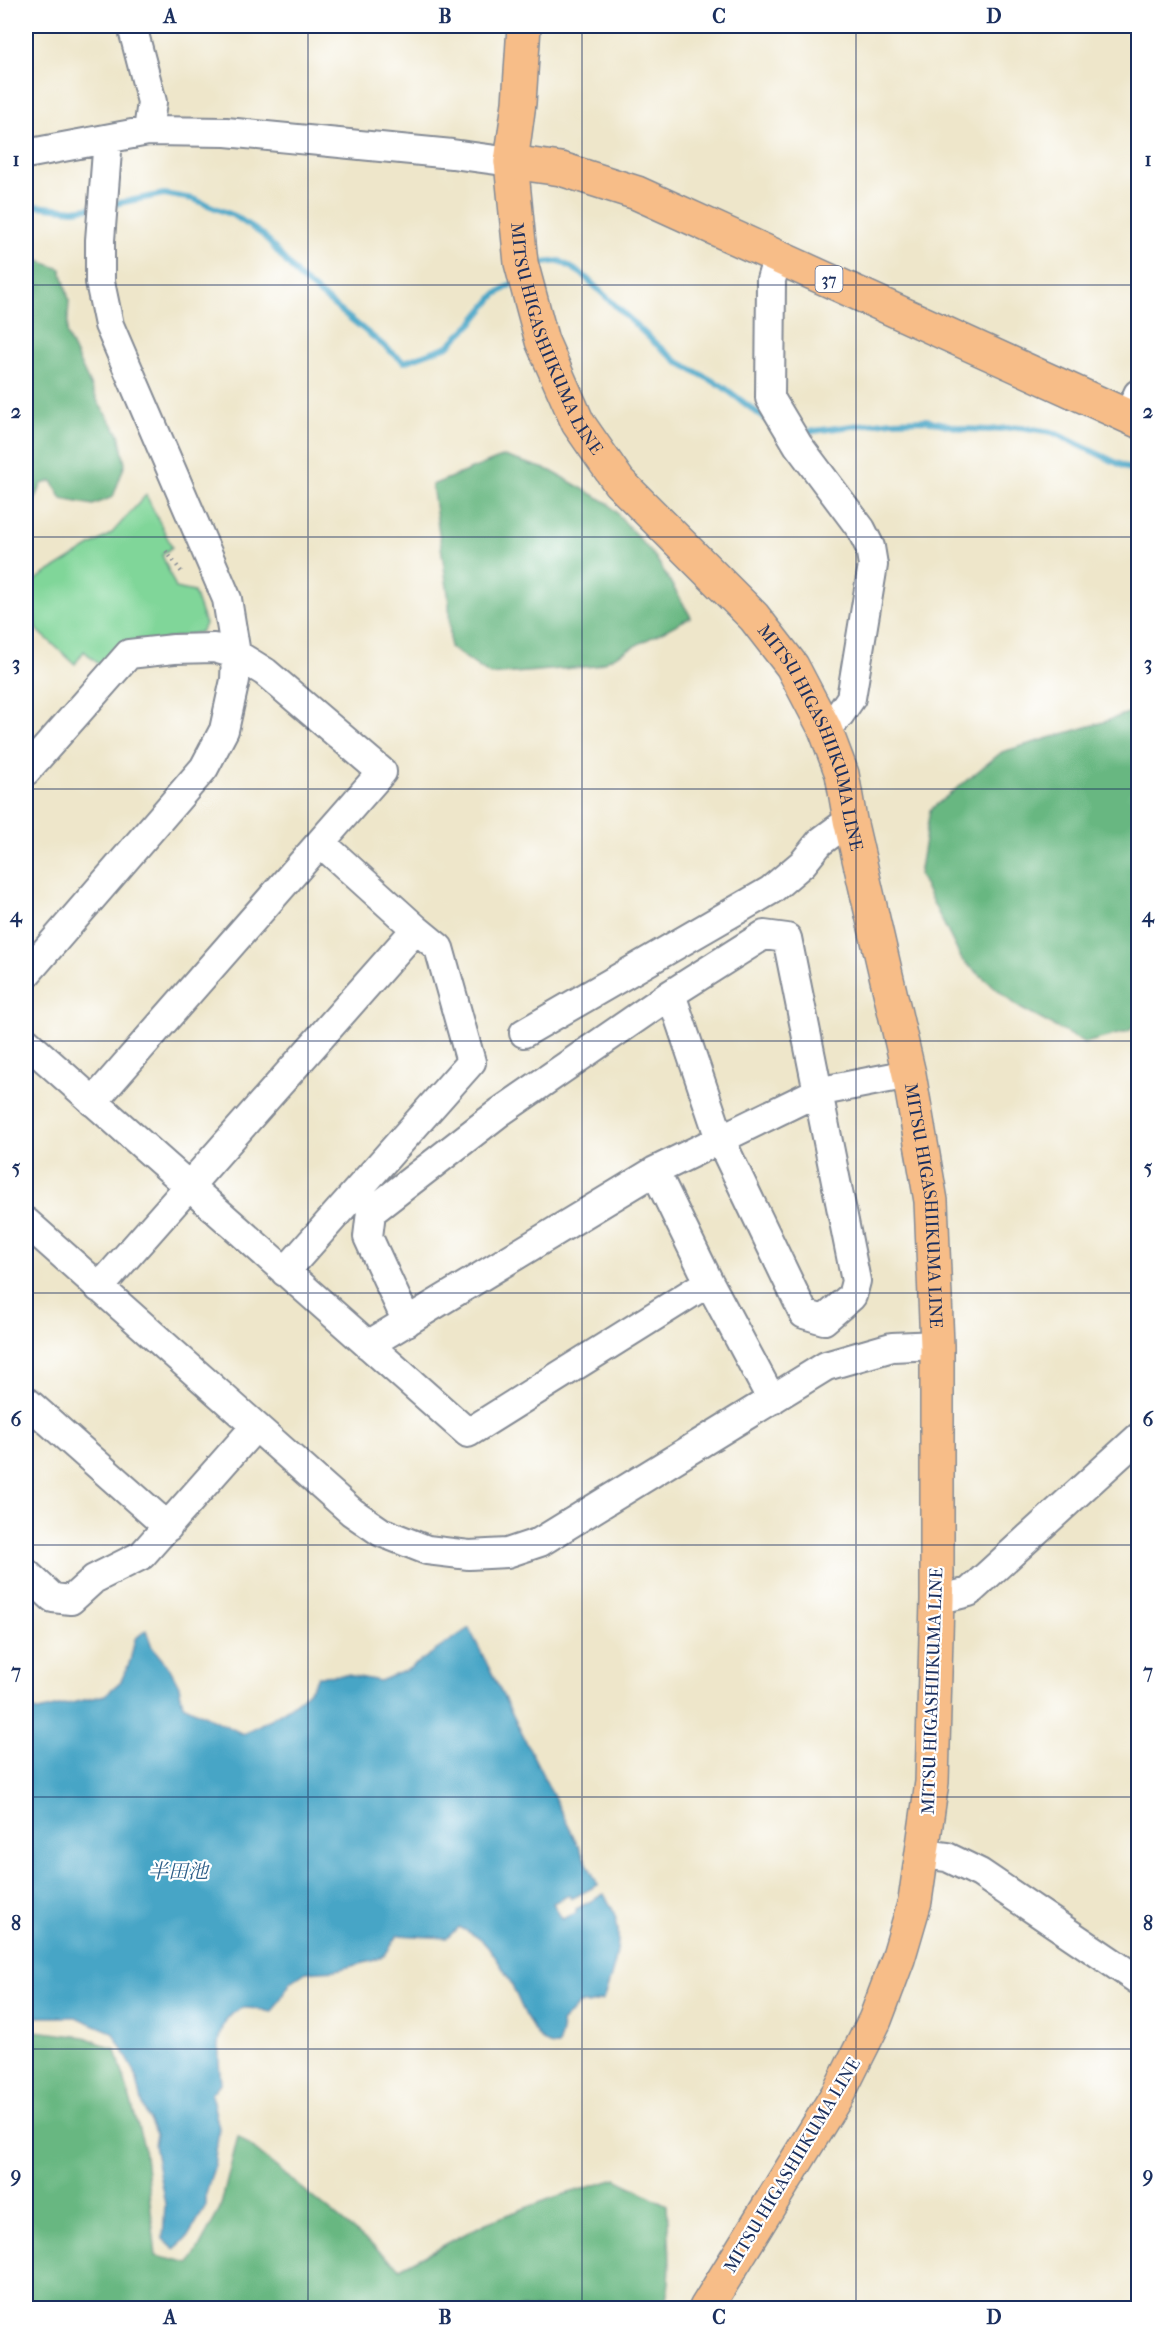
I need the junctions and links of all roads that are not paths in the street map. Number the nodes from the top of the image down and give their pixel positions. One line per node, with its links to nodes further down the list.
1 (132, 26): 3 (street)
2 (524, 26): 6 (main road, MITSU HIGASHIIKUMA LINE)
3 (148, 131): 4 (street); 6 (street)
4 (108, 139): 5 (street); 9 (street)
5 (26, 154)
6 (511, 162): 7 (main road, 37); 10 (main road, MITSU HIGASHIIKUMA LINE)
7 (778, 256): 8 (main road, 37); 10 (street)
8 (1135, 411)
9 (236, 654): 11 (street); 13 (street); 15 (street)
10 (825, 729): 12 (main road, MITSU HIGASHIIKUMA LINE)
11 (26, 771)
12 (850, 820): 17 (street); 19 (main road, MITSU HIGASHIIKUMA LINE)
13 (321, 843): 14 (street); 21 (street)
14 (416, 929): 24 (street); 26 (street)
15 (26, 974)
16 (671, 994): 20 (street); 22 (street); 29 (street)
17 (524, 1033)
18 (26, 1042): 21 (street)
19 (909, 1074): 20 (street); 30 (main road, MITSU HIGASHIIKUMA LINE)
20 (817, 1092): 22 (street); 22 (street)
21 (93, 1102): 24 (street)
22 (720, 1139): 23 (street)
23 (655, 1171): 27 (street); 29 (street)
24 (188, 1186): 26 (street); 28 (street)
25 (26, 1222): 28 (street)
26 (285, 1272): 31 (street)
27 (709, 1282): 31 (street); 32 (street)
28 (99, 1287): 34 (street)
29 (407, 1322): 31 (street)
30 (937, 1345): 32 (street); 38 (main road, MITSU HIGASHIIKUMA LINE)
31 (368, 1346)
32 (772, 1400): 34 (street)
33 (26, 1401): 36 (street)
34 (255, 1427): 36 (street)
35 (1138, 1438): 38 (street)
36 (168, 1527): 37 (street)
37 (26, 1573)
38 (937, 1600): 39 (main road, MITSU HIGASHIIKUMA LINE)
39 (923, 1854): 40 (street); 41 (main road, MITSU HIGASHIIKUMA LINE)
40 (1138, 1980)
41 (706, 2308)

